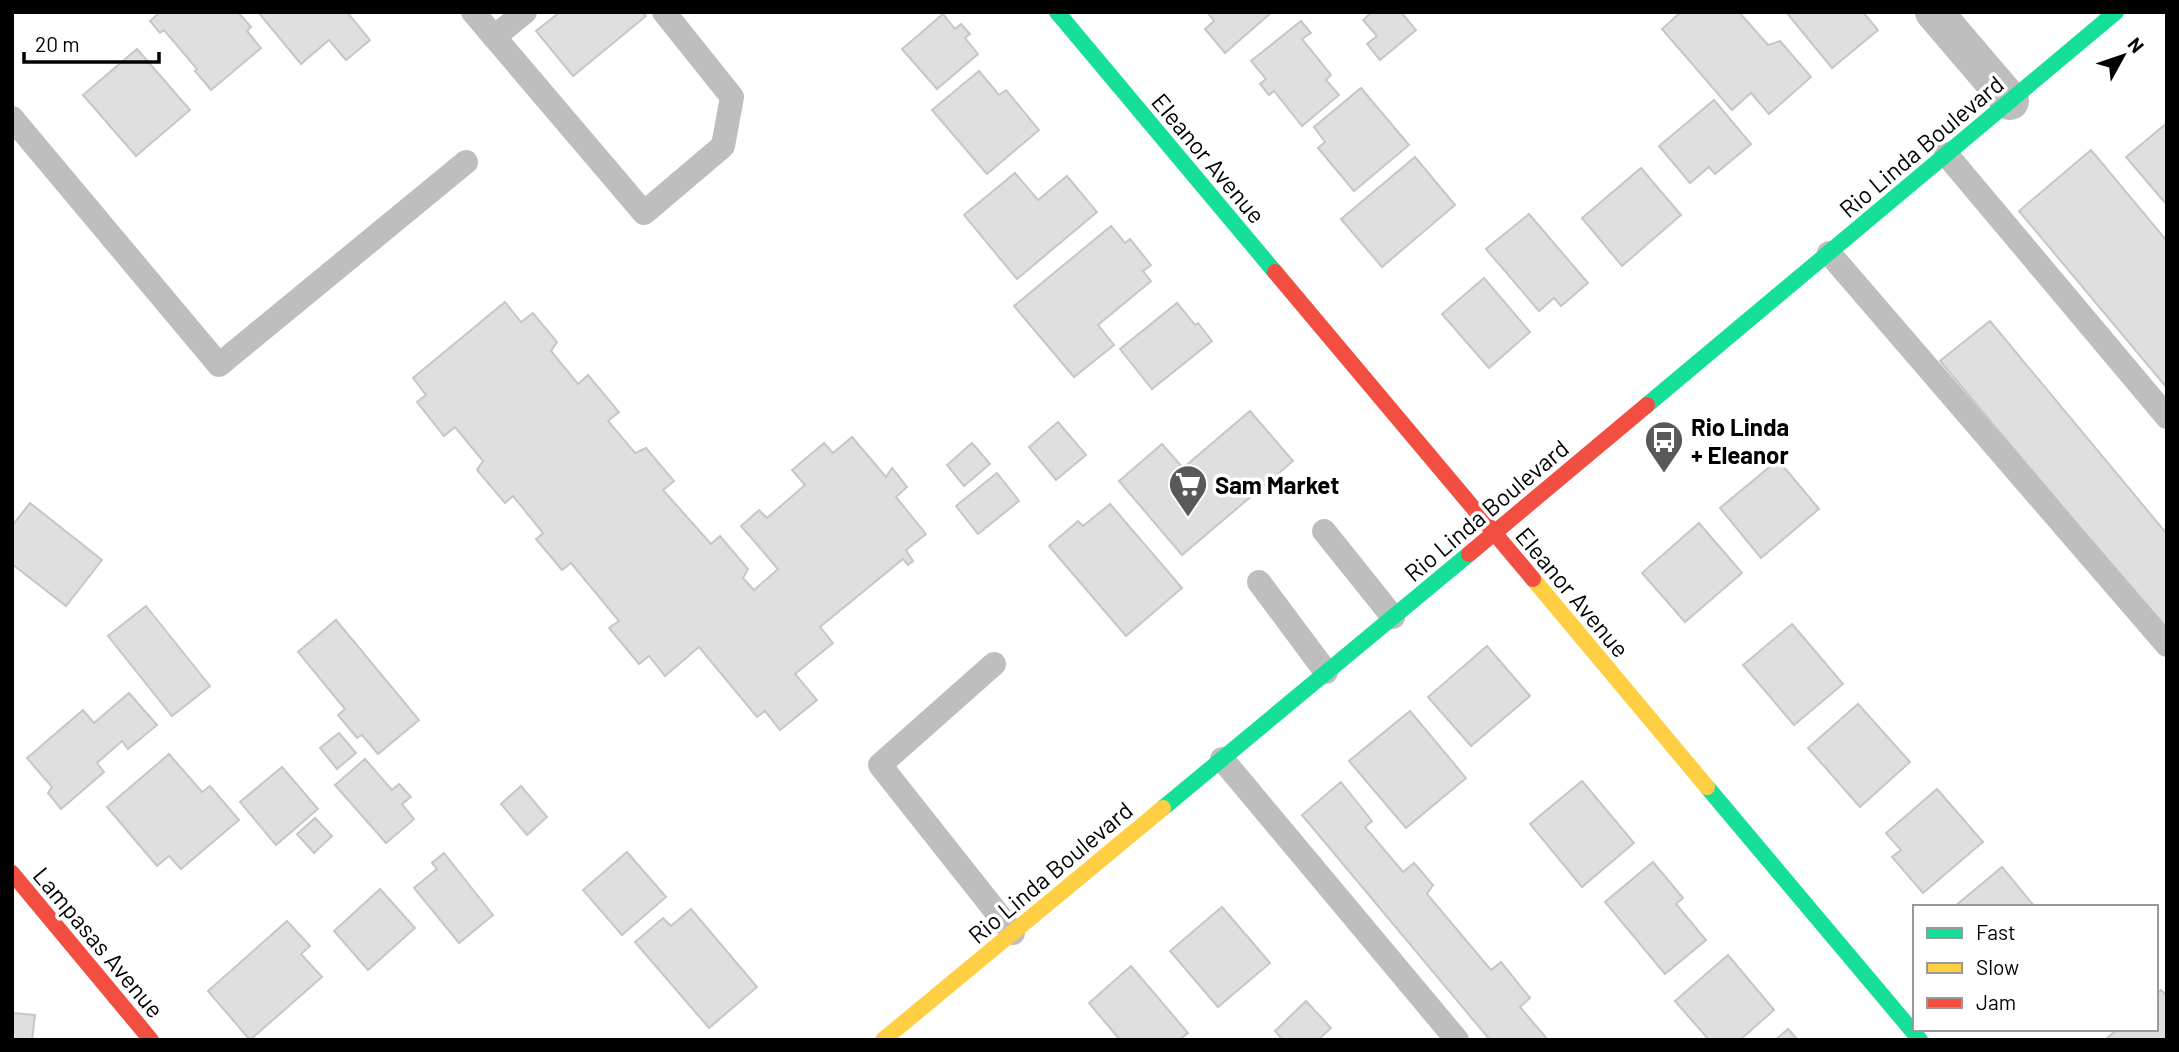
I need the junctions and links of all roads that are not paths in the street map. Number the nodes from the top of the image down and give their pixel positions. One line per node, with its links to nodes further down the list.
1 (473, 12): 7 (lane)
2 (525, 12): 7 (lane)
3 (664, 12): 7 (lane)
4 (1057, 12): 15 (main road, Eleanor Avenue)
5 (1934, 12): 8 (street)
6 (2116, 12): 8 (main road, Rio Linda Boulevard)
7 (494, 37)
8 (2010, 101): 10 (main road, Rio Linda Boulevard)
9 (12, 118): 11 (lane)
10 (1946, 154): 12 (main road, Rio Linda Boulevard); 13 (lane)
11 (466, 162)
12 (1829, 253): 15 (main road, Rio Linda Boulevard); 18 (lane)
13 (2167, 417)
14 (1324, 531): 17 (lane)
15 (1494, 533): 17 (main road, Rio Linda Boulevard); 27 (main road, Eleanor Avenue)
16 (1259, 582): 20 (lane)
17 (1393, 617): 20 (main road, Rio Linda Boulevard)
18 (2167, 645)
19 (994, 664): 23 (lane)
20 (1326, 672): 21 (main road, Rio Linda Boulevard)
21 (1222, 759): 23 (main road, Rio Linda Boulevard); 26 (lane)
22 (12, 873): 24 (main road, Lampasas Avenue)
23 (1013, 933): 25 (main road, Rio Linda Boulevard)
24 (151, 1040)
25 (883, 1040)
26 (1457, 1040)
27 (1920, 1040)

